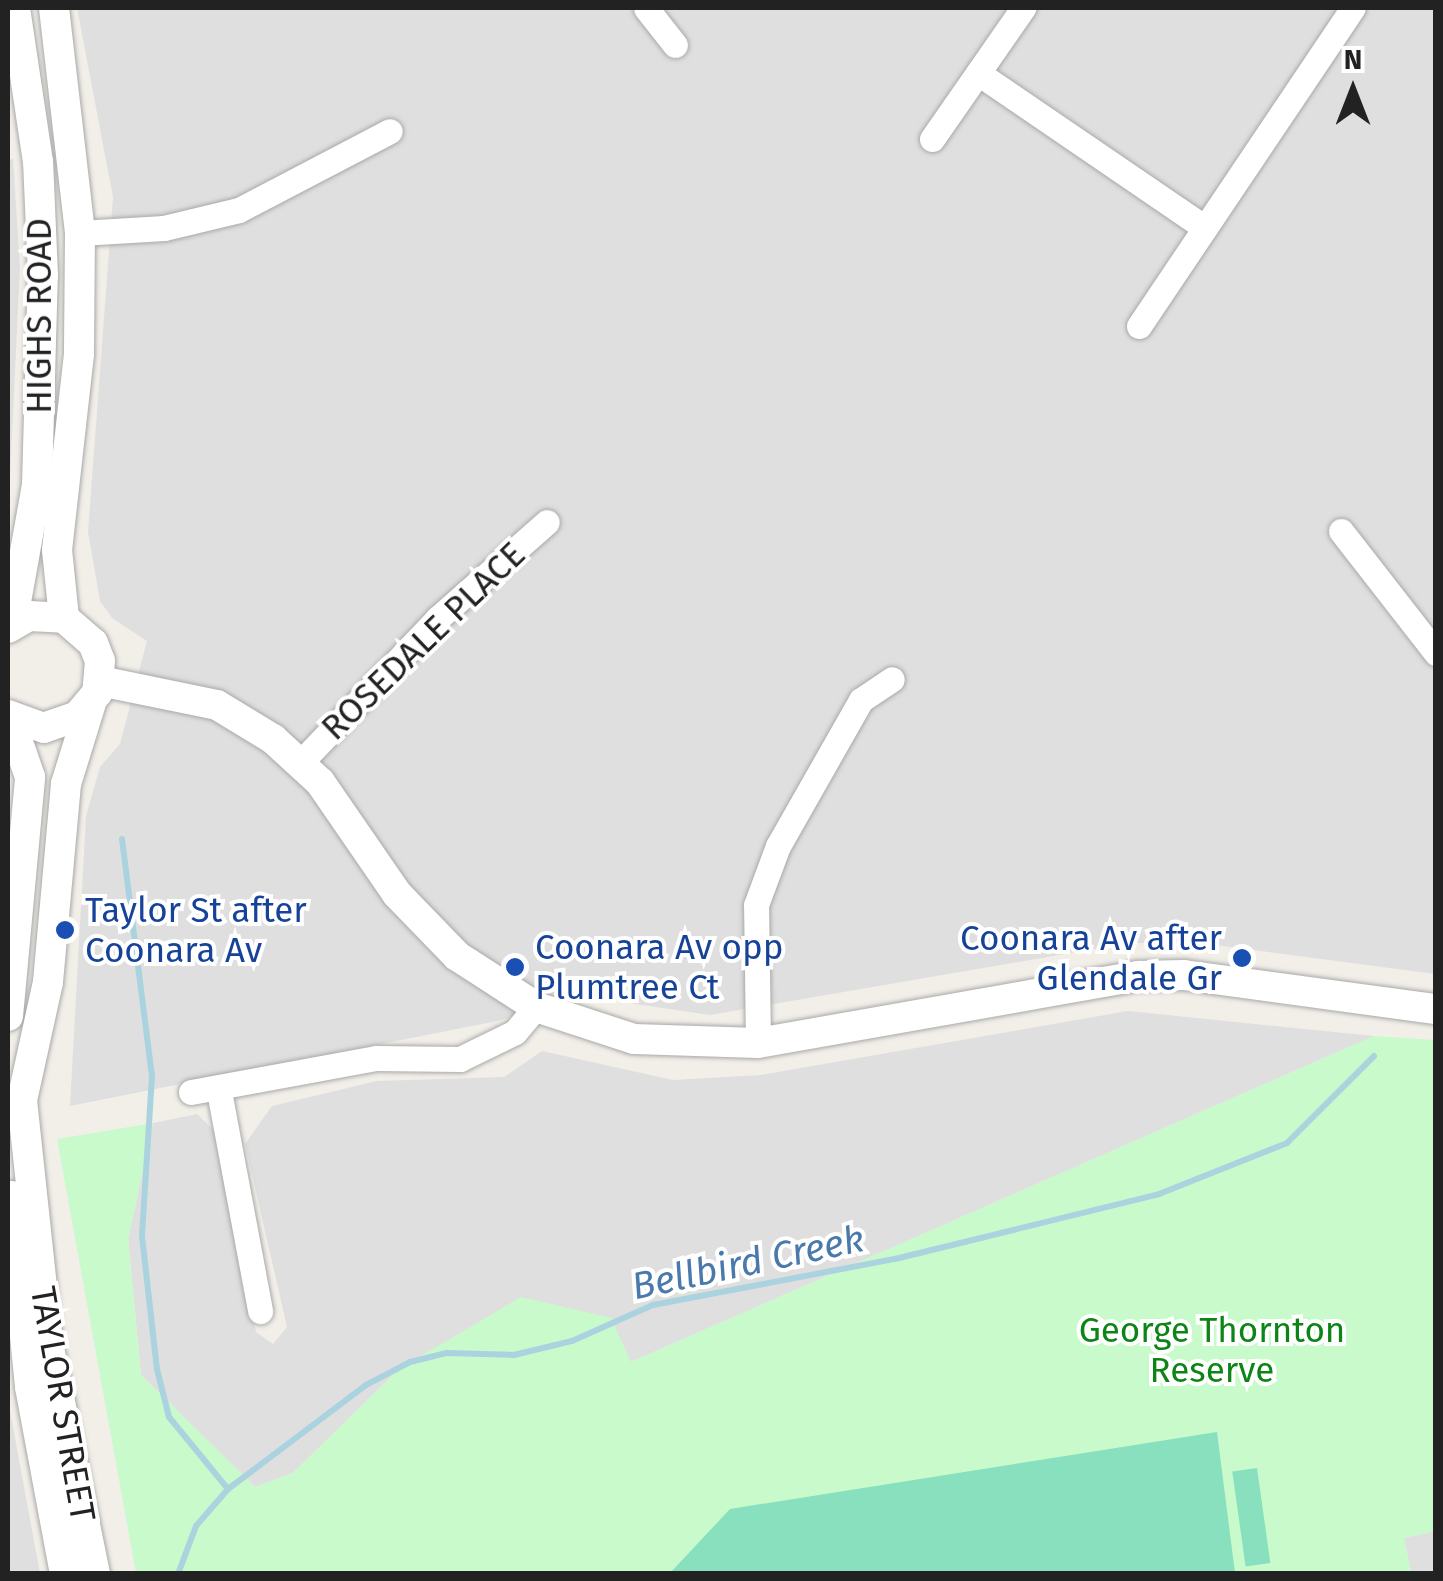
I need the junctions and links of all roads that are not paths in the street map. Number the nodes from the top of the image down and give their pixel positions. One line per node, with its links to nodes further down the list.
1 (16, 8): 16 (street, HIGHS ROAD)
2 (54, 8): 11 (street, HIGHS ROAD)
3 (646, 8): 6 (street)
4 (1022, 8): 7 (street)
5 (1353, 8): 10 (street)
6 (676, 46)
7 (978, 73): 9 (street); 10 (street)
8 (390, 132): 11 (street)
9 (932, 139)
10 (1204, 226): 12 (street)
11 (80, 233): 15 (street, HIGHS ROAD)
12 (1138, 326)
13 (547, 522): 21 (street, ROSEDALE PLACE)
14 (1341, 531): 17 (street)
15 (64, 618): 16 (street); 19 (street)
16 (10, 626)
17 (1436, 653)
18 (892, 679): 25 (street)
19 (96, 692): 20 (street); 21 (street); 31 (street, TAYLOR STREET)
20 (8, 716): 24 (street)
21 (301, 762): 22 (street)
22 (536, 1007): 25 (street); 26 (street)
23 (1436, 1009): 25 (street)
24 (8, 1016)
25 (758, 1043)
26 (220, 1091): 27 (street); 29 (street)
27 (191, 1092)
28 (8, 1145): 30 (street, TAYLOR STREET)
29 (260, 1312)
30 (66, 1574)
31 (94, 1574)

